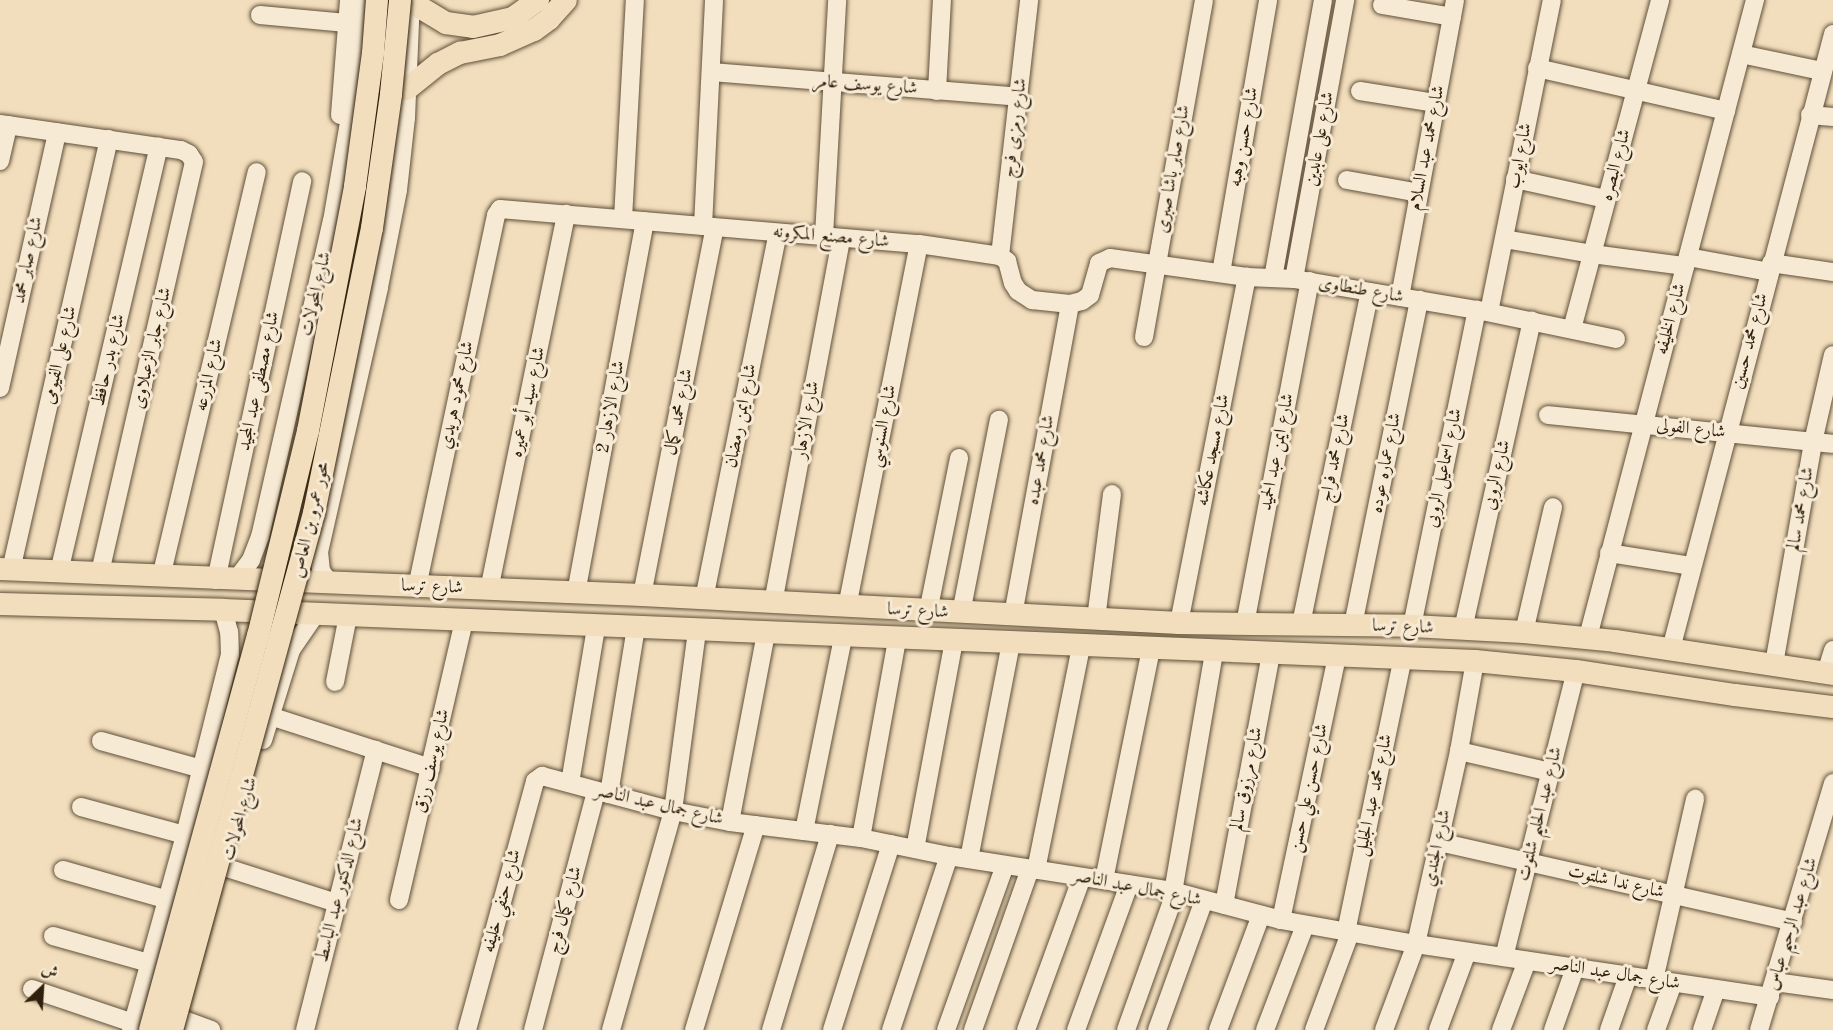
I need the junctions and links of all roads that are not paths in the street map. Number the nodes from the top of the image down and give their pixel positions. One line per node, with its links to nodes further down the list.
1 (349, 0): 22 (street)
2 (365, 0): 45 (street, شارع المحولات)
3 (376, 0): 211 (main road, محور عمرو بن العاص, bridge)
4 (538, 0): 18 (main road)
5 (566, 0): 29 (main road)
6 (635, 0): 52 (street)
7 (714, 0): 27 (street, شارع محمد كمال)
8 (837, 0): 28 (street, شارع الازهار)
9 (942, 0): 30 (street)
10 (1029, 0): 33 (street, شارع رمزى فرج)
11 (1204, 0): 62 (street, شارع صابر باشا صبرى)
12 (1268, 0): 65 (street, شارع حسن وهبه)
13 (1323, 0): 67 (street)
14 (1345, 0): 68 (street, شارع على عابدين)
15 (1552, 0): 25 (street, شارع ايوب)
16 (1660, 0): 32 (street, شارع البصره)
17 (1755, 0): 24 (street, شارع الخليفه)
18 (407, 1): 29 (street); 210 (main road, محور عمرو بن العاص, bridge)
19 (1382, 5): 20 (street)
20 (1454, 9): 34 (street, شارع محمد عبد السلام)
21 (260, 15): 22 (street)
22 (347, 23): 45 (street)
23 (1833, 34): 26 (street, شارع محمد حسين)
24 (1741, 54): 26 (street); 35 (street, شارع الخليفه)
25 (1537, 68): 32 (street); 44 (street, شارع ايوب)
26 (1822, 71): 36 (street, شارع محمد حسين)
27 (711, 72): 28 (street, شارع يوسف عامر); 54 (street, شارع محمد كمال)
28 (832, 83): 30 (street, شارع يوسف عامر); 56 (street, شارع الازهار)
29 (407, 89): 90 (street)
30 (938, 91): 33 (street, شارع يوسف عامر)
31 (1360, 91): 34 (street)
32 (1636, 91): 35 (street); 49 (street, شارع البصره)
33 (1019, 97): 60 (street, شارع رمزى فرج)
34 (1436, 103): 48 (street, شارع محمد عبد السلام)
35 (1726, 111): 61 (street, شارع الخليفه)
36 (1810, 116): 37 (street); 63 (street, شارع محمد حسين)
37 (1833, 117)
38 (4, 124): 39 (street); 42 (street)
39 (57, 132): 40 (street); 79 (street, شارع صابر محمد)
40 (109, 139): 41 (street); 93 (street, شارع على الفيومى)
41 (159, 147): 94 (street, شارع بدر حافظ); 95 (street, شارع جابر الزعبلاوى)
42 (0, 161)
43 (257, 172): 96 (street, شارع المزرعه)
44 (1515, 178): 49 (street); 57 (street, شارع ايوب)
45 (340, 180): 89 (street, شارع المحولات)
46 (1347, 180): 48 (street)
47 (302, 181): 97 (street, شارع مصطفى عبد المجيد)
48 (1419, 193): 70 (street, شارع محمد عبد السلام)
49 (1606, 199): 59 (street, شارع البصره)
50 (504, 208): 51 (street, شارع مصنع المكرونه); 99 (street, شارع محمود هريدي)
51 (566, 214): 52 (street, شارع مصنع المكرونه); 100 (street, شارع سيد أبو عميره)
52 (623, 219): 53 (street, شارع مصنع المكرونه)
53 (645, 221): 54 (street, شارع مصنع المكرونه); 101 (street, شارع الازهار 2)
54 (709, 227): 55 (street, شارع مصنع المكرونه); 102 (street, شارع محمد كمال)
55 (778, 232): 56 (street, شارع مصنع المكرونه); 103 (street, شارع ايمن رمضان)
56 (832, 237): 58 (street, شارع مصنع المكرونه); 104 (street, شارع الازهار)
57 (1503, 239): 59 (street); 73 (street, شارع ايوب)
58 (919, 244): 60 (street, شارع مصنع المكرونه); 106 (street, شارع السنوسي)
59 (1592, 255): 61 (street); 75 (street, شارع البصره)
60 (1000, 256): 72 (street)
61 (1686, 262): 63 (street); 82 (street, شارع الخليفه)
62 (1156, 264): 65 (street, شارع طنطاوى); 72 (street, شارع طنطاوى); 76 (street, شارع صابر باشا صبرى)
63 (1770, 267): 64 (street); 83 (street, شارع محمد حسين)
64 (1833, 272)
65 (1221, 273): 66 (street, شارع طنطاوى)
66 (1247, 277): 67 (street, شارع طنطاوى); 115 (street, شارع مسجد عكاشه)
67 (1272, 278): 68 (street, شارع طنطاوى)
68 (1302, 280): 69 (street, شارع طنطاوى); 116 (street, شارع ايمن عبد الحميد)
69 (1370, 292): 70 (street, شارع طنطاوى); 117 (street, شارع محمد فراج)
70 (1400, 297): 71 (street, شارع طنطاوى)
71 (1419, 300): 73 (street, شارع طنطاوى); 118 (street, شارع عماره عوده)
72 (1070, 304): 111 (street, شارع محمد عبده)
73 (1483, 311): 74 (street, شارع طنطاوى); 119 (street, شارع اسماعيل الروبى)
74 (1532, 321): 75 (street, شارع طنطاوى); 122 (street, شارع الروبى)
75 (1572, 330): 77 (street, شارع طنطاوى)
76 (1144, 337)
77 (1616, 339)
78 (1833, 355): 84 (street, شارع محمد سالم)
79 (0, 388)
80 (1548, 415): 82 (street, شارع الفولى)
81 (999, 420): 109 (street)
82 (1643, 424): 83 (street, شارع الفولى); 91 (street, شارع الخليفه)
83 (1726, 433): 84 (street, شارع الفولى); 92 (street, شارع محمد حسين)
84 (1813, 442): 85 (street, شارع الفولى); 144 (street, شارع محمد سالم)
85 (1833, 444)
86 (959, 458): 108 (street)
87 (1112, 494): 113 (street)
88 (1554, 507): 124 (street)
89 (260, 537): 90 (street); 97 (street, شارع المحولات)
90 (320, 546): 98 (street)
91 (1609, 553): 92 (street); 127 (street, شارع الخليفه)
92 (1691, 566): 134 (street, شارع محمد حسين)
93 (5, 570): 94 (main road, شارع ترسا)
94 (59, 572): 95 (main road, شارع ترسا)
95 (100, 574): 96 (main road, شارع ترسا)
96 (161, 577): 97 (main road, شارع ترسا)
97 (226, 580): 98 (main road, شارع ترسا)
98 (329, 582): 99 (main road, شارع ترسا)
99 (417, 587): 100 (main road, شارع ترسا)
100 (489, 590): 101 (main road, شارع ترسا)
101 (576, 593): 102 (main road, شارع ترسا)
102 (642, 595): 103 (main road, شارع ترسا)
103 (704, 599): 104 (main road, شارع ترسا)
104 (773, 603): 106 (main road, شارع ترسا)
105 (0, 604): 107 (main road, شارع ترسا)
106 (847, 607): 108 (main road, شارع ترسا)
107 (223, 610): 110 (main road, شارع ترسا); 138 (street)
108 (928, 612): 109 (main road, شارع ترسا)
109 (961, 613): 111 (main road, شارع ترسا)
110 (315, 615): 112 (main road, شارع ترسا); 143 (street, شارع المحولات)
111 (1013, 615): 113 (main road, شارع ترسا)
112 (348, 616): 114 (main road, شارع ترسا); 148 (street)
113 (1096, 619): 115 (main road, شارع ترسا)
114 (464, 621): 120 (main road, شارع ترسا); 155 (street, شارع يوسف رزق)
115 (1179, 623): 116 (main road, شارع ترسا)
116 (1245, 624): 117 (main road, شارع ترسا)
117 (1301, 624): 118 (main road, شارع ترسا)
118 (1353, 625): 119 (main road, شارع ترسا)
119 (1412, 626): 122 (main road, شارع ترسا)
120 (596, 627): 121 (main road, شارع ترسا); 159 (street)
121 (636, 628): 123 (main road, شارع ترسا); 161 (street, شارع كمال فرج)
122 (1463, 629): 124 (main road, شارع ترسا)
123 (698, 631): 125 (main road, شارع ترسا); 164 (street)
124 (1524, 632): 127 (main road, شارع ترسا)
125 (766, 634): 126 (main road, شارع ترسا); 165 (street)
126 (843, 637): 128 (main road, شارع ترسا); 167 (street)
127 (1588, 637): 130 (main road, شارع ترسا)
128 (897, 639): 129 (main road, شارع ترسا); 170 (street)
129 (954, 641): 131 (main road, شارع ترسا); 173 (street)
130 (1615, 641): 134 (main road, شارع ترسا); 147 (main road)
131 (1011, 643): 132 (main road, شارع ترسا); 175 (street)
132 (1081, 646): 133 (main road, شارع ترسا); 179 (street)
133 (1151, 649): 136 (main road, شارع ترسا); 182 (street)
134 (1671, 649): 141 (main road, شارع ترسا)
135 (1833, 650): 146 (street)
136 (1214, 652): 137 (main road, شارع ترسا); 184 (street)
137 (1271, 654): 139 (main road, شارع ترسا); 190 (street, شارع مرزوق سالم)
138 (230, 655): 143 (street); 156 (street)
139 (1337, 656): 140 (main road, شارع ترسا); 192 (street, شارع حسن علي حسن)
140 (1402, 657): 142 (main road, شارع ترسا); 195 (street, شارع محمد عبد الجليل)
141 (1737, 659): 144 (main road, شارع ترسا); 149 (main road)
142 (1475, 661): 145 (main road, شارع ترسا); 154 (street, شارع الجندي)
143 (287, 664): 151 (street, شارع المحولات)
144 (1774, 664): 146 (main road, شارع ترسا)
145 (1576, 671): 147 (main road, شارع ترسا); 157 (street, شارع عبد الحليم شلتوت)
146 (1830, 674)
147 (1617, 676): 149 (main road, شارع ترسا)
148 (335, 682)
149 (1735, 695): 150 (main road, شارع ترسا)
150 (1833, 707)
151 (270, 716): 153 (street); 178 (street, شارع المحولات)
152 (101, 741): 156 (street)
153 (376, 750): 155 (street); 189 (street, شارع الدكتور عبد الباسط)
154 (1459, 751): 157 (street); 171 (street, شارع الجندي)
155 (431, 768): 187 (street, شارع يوسف رزق)
156 (202, 769): 169 (street)
157 (1551, 772): 176 (street, شارع عبد الحليم شلتوت)
158 (542, 776): 159 (street, شارع جمال عبد الناصر); 214 (street, شارع حنفي خليفه)
159 (570, 783): 161 (street, شارع جمال عبد الناصر)
160 (1833, 783): 193 (street, شارع عبد الرحيم عباس)
161 (603, 792): 164 (street, شارع جمال عبد الناصر); 215 (street, شارع كمال فرج)
162 (1695, 799): 185 (street)
163 (81, 807): 169 (street)
164 (673, 811): 165 (street, شارع جمال عبد الناصر); 216 (street)
165 (730, 822): 166 (street, شارع جمال عبد الناصر)
166 (756, 825): 167 (street, شارع جمال عبد الناصر); 217 (street)
167 (804, 831): 168 (street, شارع جمال عبد الناصر)
168 (830, 834): 170 (street, شارع جمال عبد الناصر); 218 (street)
169 (185, 835): 186 (street)
170 (861, 838): 172 (street, شارع جمال عبد الناصر)
171 (1439, 842): 176 (street, شارع ندا شلتوت); 197 (street, شارع الجندي)
172 (891, 844): 173 (street, شارع جمال عبد الناصر); 219 (street)
173 (915, 849): 174 (street, شارع جمال عبد الناصر)
174 (949, 856): 175 (street, شارع جمال عبد الناصر); 220 (street)
175 (969, 859): 177 (street, شارع جمال عبد الناصر)
176 (1528, 862): 185 (street, شارع ندا شلتوت); 199 (street, شارع عبد الحليم شلتوت)
177 (1005, 865): 179 (street, شارع جمال عبد الناصر); 221 (street)
178 (226, 868): 189 (street); 210 (street, شارع المحولات)
179 (1033, 869): 181 (street, شارع جمال عبد الناصر); 222 (street)
180 (63, 870): 186 (street)
181 (1082, 877): 182 (street, شارع جمال عبد الناصر); 223 (street)
182 (1104, 880): 183 (street, شارع جمال عبد الناصر)
183 (1129, 884): 184 (street, شارع جمال عبد الناصر); 224 (street)
184 (1172, 891): 188 (street, شارع جمال عبد الناصر); 225 (street)
185 (1673, 895): 193 (street, شارع ندا شلتوت); 204 (street)
186 (168, 900): 201 (street)
187 (399, 900)
188 (1204, 900): 190 (street, شارع جمال عبد الناصر); 226 (street)
189 (337, 903): 213 (street, شارع الدكتور عبد الباسط)
190 (1224, 905): 191 (street, شارع جمال عبد الناصر)
191 (1262, 915): 192 (street, شارع جمال عبد الناصر); 227 (street)
192 (1281, 920): 194 (street, شارع جمال عبد الناصر)
193 (1793, 922): 208 (street, شارع عبد الرحيم عباس)
194 (1305, 925): 195 (street, شارع جمال عبد الناصر); 228 (street)
195 (1348, 932): 197 (street, شارع جمال عبد الناصر); 229 (street, شارع محمد عبد الجليل)
196 (53, 936): 201 (street)
197 (1416, 944): 198 (street, شارع جمال عبد الناصر); 230 (street, شارع الجندي)
198 (1467, 952): 199 (street, شارع جمال عبد الناصر); 231 (street)
199 (1504, 957): 200 (street, شارع جمال عبد الناصر)
200 (1527, 961): 202 (street, شارع جمال عبد الناصر); 232 (street)
201 (149, 963): 211 (street)
202 (1575, 968): 203 (street, شارع جمال عبد الناصر); 233 (street)
203 (1628, 976): 204 (street, شارع جمال عبد الناصر); 234 (street)
204 (1654, 980): 205 (street, شارع جمال عبد الناصر)
205 (1673, 983): 207 (street, شارع جمال عبد الناصر); 235 (street)
206 (32, 989): 211 (street)
207 (1716, 989): 208 (street, شارع جمال عبد الناصر); 236 (street)
208 (1773, 990): 209 (street, شارع جمال عبد الناصر); 237 (street, شارع عبد الرحيم عباس)
209 (1833, 990)
210 (179, 1027): 212 (street)
211 (138, 1028)
212 (211, 1030)
213 (305, 1030)
214 (467, 1030)
215 (533, 1030)
216 (611, 1030)
217 (694, 1030)
218 (771, 1030)
219 (832, 1030)
220 (891, 1030)
221 (946, 1030)
222 (973, 1030)
223 (1026, 1030)
224 (1076, 1030)
225 (1126, 1030)
226 (1157, 1030)
227 (1218, 1030)
228 (1265, 1030)
229 (1314, 1030)
230 (1384, 1030)
231 (1438, 1030)
232 (1501, 1030)
233 (1553, 1030)
234 (1609, 1030)
235 (1656, 1030)
236 (1702, 1030)
237 (1759, 1030)

